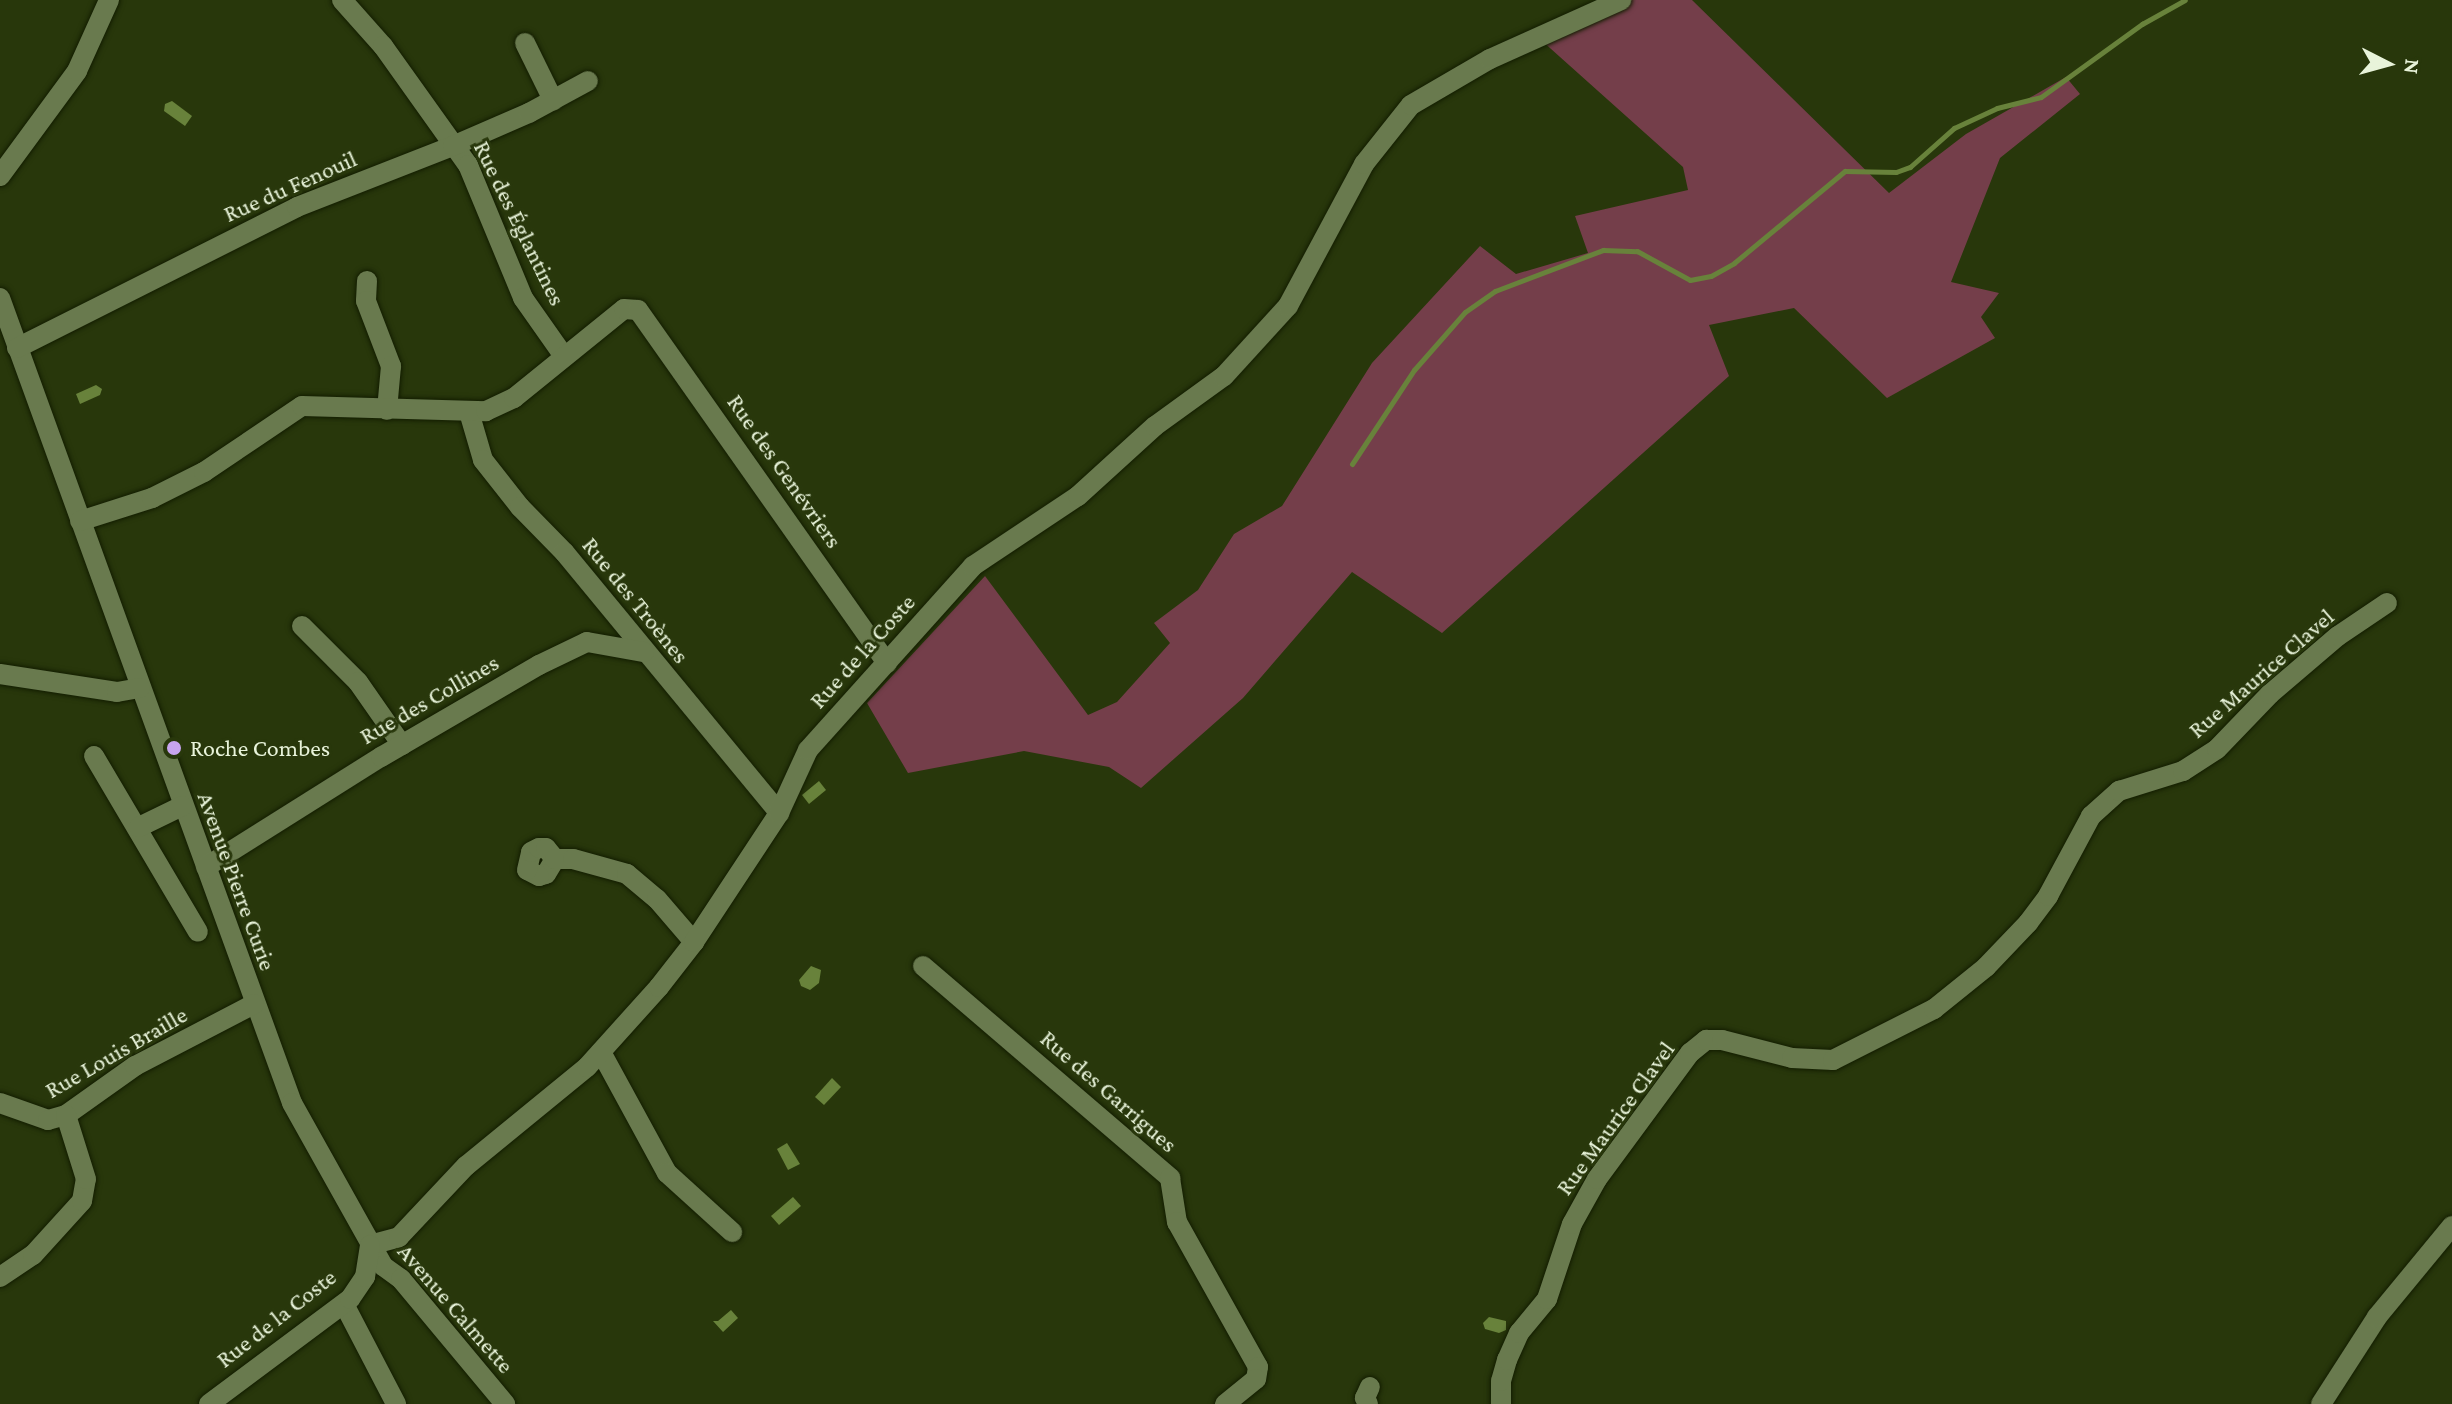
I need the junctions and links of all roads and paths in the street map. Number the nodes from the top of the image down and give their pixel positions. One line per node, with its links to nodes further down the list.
1 (109, 0): 7 (street)
2 (342, 0): 8 (street, Rue des Églantines)
3 (1621, 0): 23 (street, Rue de la Coste)
4 (525, 43): 6 (street)
5 (588, 81): 6 (street, Rue du Fenouil)
6 (553, 100): 8 (street, Rue du Fenouil)
7 (45, 116): 9 (street); 10 (street)
8 (453, 146): 13 (street, Rue du Fenouil); 14 (street, Rue des Églantines)
9 (0, 150)
10 (0, 176)
11 (367, 281): 15 (street)
12 (0, 298): 13 (street, Avenue Pierre Curie)
13 (17, 348): 17 (street, Avenue Pierre Curie)
14 (563, 355): 16 (street); 23 (street, Rue des Genévriers)
15 (387, 410): 16 (street); 17 (street)
16 (469, 412): 19 (street, Rue des Troènes)
17 (80, 521): 25 (street, Avenue Pierre Curie)
18 (2387, 603): 49 (street, Rue Maurice Clavel)
19 (618, 619): 21 (street); 22 (street, Rue des Troènes)
20 (302, 626): 26 (street)
21 (602, 642): 22 (street, Rue des Collines); 26 (street, Rue des Collines)
22 (644, 652): 29 (street, Rue des Troènes)
23 (887, 663): 29 (street, Rue de la Coste)
24 (0, 674): 25 (street)
25 (140, 688): 28 (street, Avenue Pierre Curie)
26 (402, 745): 32 (street, Rue des Collines)
27 (94, 756): 30 (street)
28 (182, 806): 30 (street); 32 (street, Avenue Pierre Curie)
29 (779, 813): 34 (street, Rue de la Coste)
30 (139, 827): 33 (street)
31 (555, 859): 34 (street)
32 (206, 867): 36 (street, Avenue Pierre Curie)
33 (198, 932)
34 (694, 942): 37 (street, Rue de la Coste)
35 (923, 966): 48 (street, Rue des Garrigues)
36 (254, 1004): 39 (street, Rue Louis Braille); 42 (street, Avenue Pierre Curie)
37 (601, 1052): 41 (street); 42 (street, Rue de la Coste)
38 (0, 1103): 39 (street, Rue Louis Braille)
39 (66, 1115): 43 (street)
40 (2452, 1226): 50 (street)
41 (732, 1232)
42 (370, 1245): 44 (street, Rue de la Coste); 47 (street, Avenue Calmette)
43 (0, 1277)
44 (344, 1304): 45 (street, Rue de la Coste); 46 (street)
45 (209, 1404)
46 (396, 1404)
47 (505, 1404)
48 (1225, 1404)
49 (1501, 1404)
50 (2321, 1404)

